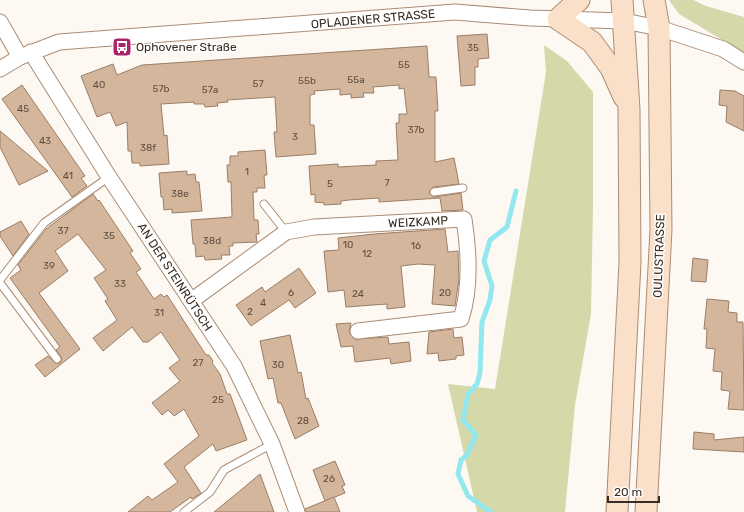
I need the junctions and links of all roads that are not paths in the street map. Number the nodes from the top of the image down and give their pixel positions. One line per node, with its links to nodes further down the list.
1 (579, 0): 4 (main road)
2 (622, 0): 5 (main road)
3 (654, 0): 7 (main road, OULUSTRASSE)
4 (558, 18): 5 (street, OPLADENER STRASSE); 8 (street, OPLADENER STRASSE); 11 (main road)
5 (624, 21): 7 (street, OPLADENER STRASSE); 11 (main road)
6 (0, 22): 8 (street)
7 (659, 28): 9 (street, OPLADENER STRASSE); 25 (main road, OULUSTRASSE)
8 (26, 54): 10 (street, OPLADENER STRASSE); 12 (street, AN DER STEINRÜTSCH)
9 (744, 62)
10 (0, 69)
11 (629, 109): 24 (main road)
12 (109, 177): 17 (lane); 18 (street, AN DER STEINRÜTSCH)
13 (463, 188): 14 (lane)
14 (434, 192)
15 (264, 204): 16 (lane)
16 (286, 232): 18 (street, WEIZKAMP); 19 (street, WEIZKAMP)
17 (0, 281): 20 (lane)
18 (191, 301): 21 (street, AN DER STEINRÜTSCH)
19 (358, 331)
20 (57, 360)
21 (272, 444): 22 (lane); 23 (street, AN DER STEINRÜTSCH)
22 (184, 512)
23 (297, 512)
24 (617, 512)
25 (646, 512)

